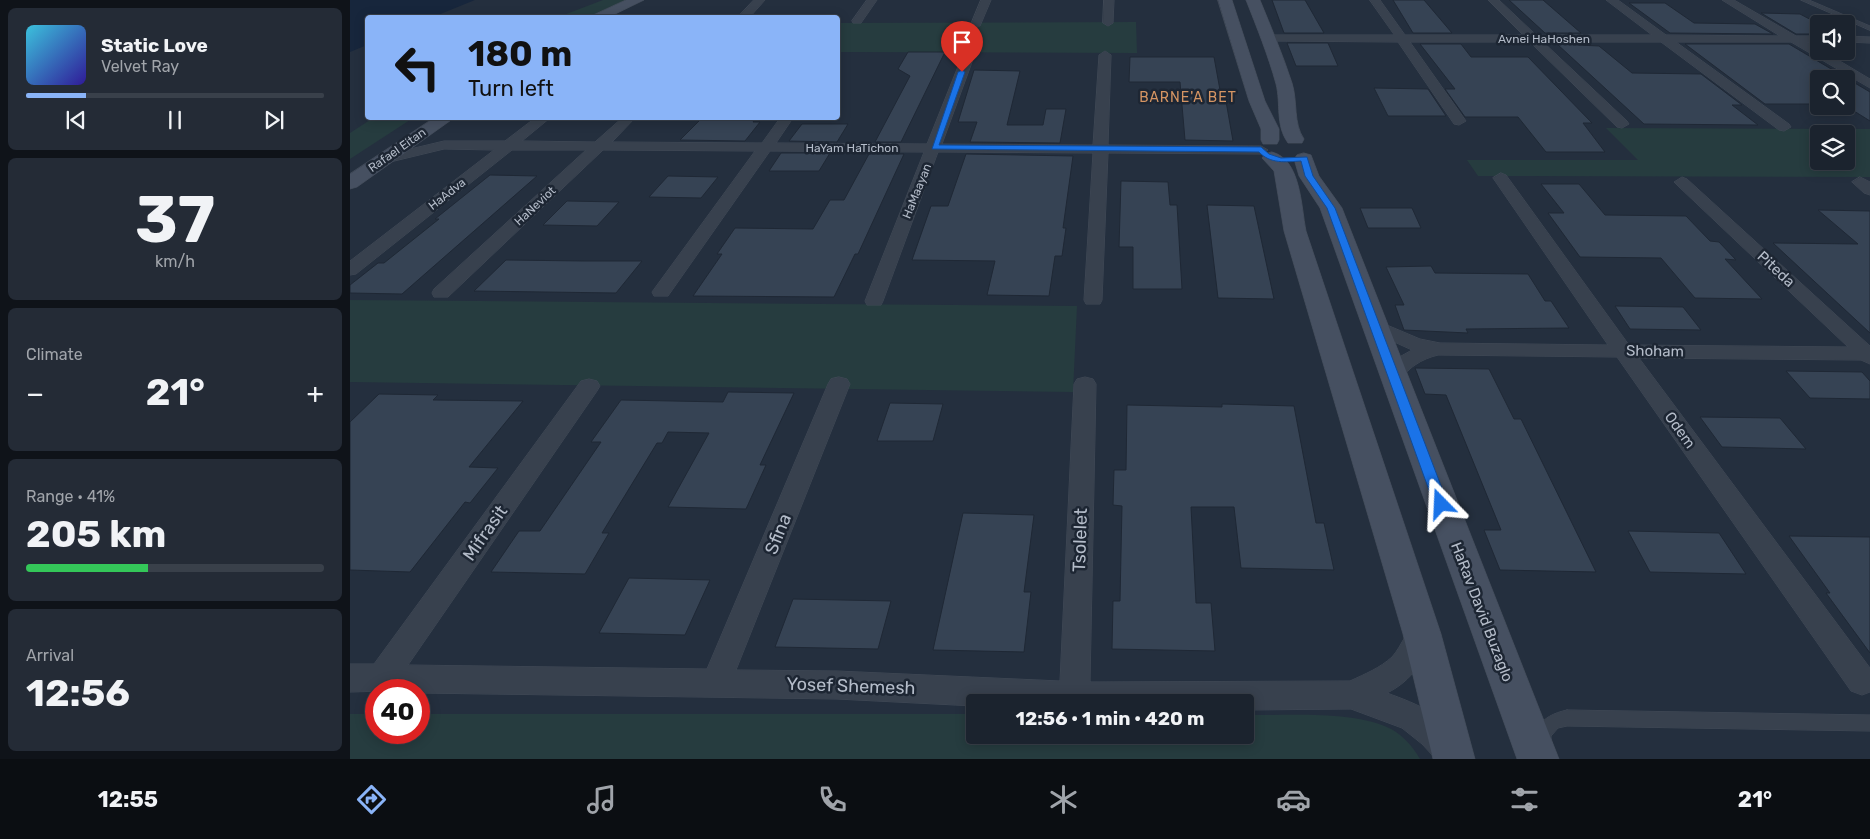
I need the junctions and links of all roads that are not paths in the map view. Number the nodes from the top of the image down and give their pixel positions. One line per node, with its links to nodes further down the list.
1 (637, 0): 14 (street)
2 (760, 0): 16 (street)
3 (872, 0): 17 (street)
4 (986, 0): 19 (street)
5 (1109, 0): 18 (street)
6 (1225, 0): 46 (street, HaRav David Buzaglo)
7 (1253, 0): 21 (street, HaRav David Buzaglo)
8 (1375, 0): 22 (street)
9 (1493, 0): 23 (street)
10 (1610, 0): 24 (street)
11 (1727, 0): 25 (street)
12 (1804, 0): 20 (lane)
13 (652, 4): 15 (street)
14 (601, 15)
15 (627, 15)
16 (745, 15)
17 (857, 21)
18 (1108, 23)
19 (976, 24)
20 (1870, 28)
21 (1268, 38): 22 (street, Avnei HaHoshen); 46 (street, HaRav David Buzaglo)
22 (1403, 38): 23 (street, Avnei HaHoshen); 36 (street)
23 (1534, 39): 24 (street, Avnei HaHoshen); 37 (street)
24 (1664, 39): 25 (street, Avnei HaHoshen); 39 (street)
25 (1797, 39): 26 (street, Avnei HaHoshen); 31 (street)
26 (1810, 40)
27 (1855, 40): 28 (street)
28 (1870, 40)
29 (969, 54): 43 (street, HaMaayan)
30 (1105, 55): 45 (street)
31 (1870, 84)
32 (438, 120): 38 (street, Rafael Eitan)
33 (540, 120): 41 (street, HaAdva)
34 (627, 120): 42 (street, HaNeviot)
35 (786, 120): 44 (street)
36 (1459, 121)
37 (1622, 124)
38 (420, 125): 40 (street, HaYam HaTichon); 47 (street, Rafael Eitan); 48 (street, Rafael Eitan)
39 (1784, 127)
40 (444, 146): 41 (street, HaYam HaTichon); 47 (street, HaYam HaTichon)
41 (509, 146): 42 (street, HaYam HaTichon); 52 (street, HaAdva)
42 (600, 147): 44 (street, HaYam HaTichon); 54 (street, HaNeviot)
43 (934, 147): 44 (street, HaYam HaTichon); 45 (street, HaYam HaTichon); 56 (street, HaMaayan)
44 (766, 148): 53 (street)
45 (1100, 149): 46 (street, HaYam HaTichon); 55 (street)
46 (1281, 149): 57 (street, HaRav David Buzaglo); 65 (street, HaRav David Buzaglo)
47 (386, 158): 51 (street, Rafael Eitan)
48 (350, 162)
49 (1501, 178): 59 (street, Odem)
50 (1682, 182): 60 (street, Piteda)
51 (350, 183)
52 (350, 270)
53 (661, 292)
54 (441, 293)
55 (1093, 300)
56 (874, 301)
57 (1375, 326): 58 (street, Shoham); 61 (street, HaRav David Buzaglo)
58 (1440, 349): 59 (street, Shoham); 61 (street, Shoham)
59 (1623, 351): 60 (street, Shoham); 69 (street, Odem)
60 (1869, 355)
61 (1392, 376): 77 (street, HaRav David Buzaglo)
62 (839, 384): 70 (street, Sfina)
63 (1086, 384): 72 (street, Tsolelet)
64 (589, 386): 67 (street, Mifrasit)
65 (1422, 634): 74 (street, Yosef Shemesh); 76 (street, HaRav David Buzaglo)
66 (350, 678): 67 (street, Yosef Shemesh)
67 (381, 679)
68 (430, 680): 70 (street, Yosef Shemesh)
69 (1862, 681)
70 (716, 683): 71 (street, Yosef Shemesh)
71 (1031, 694)
72 (1074, 694)
73 (1254, 695): 74 (street, Yosef Shemesh)
74 (1351, 695): 76 (street, Yosef Shemesh)
75 (1870, 723): 78 (lane)
76 (1453, 756)
77 (1538, 759)
78 (1542, 759)

